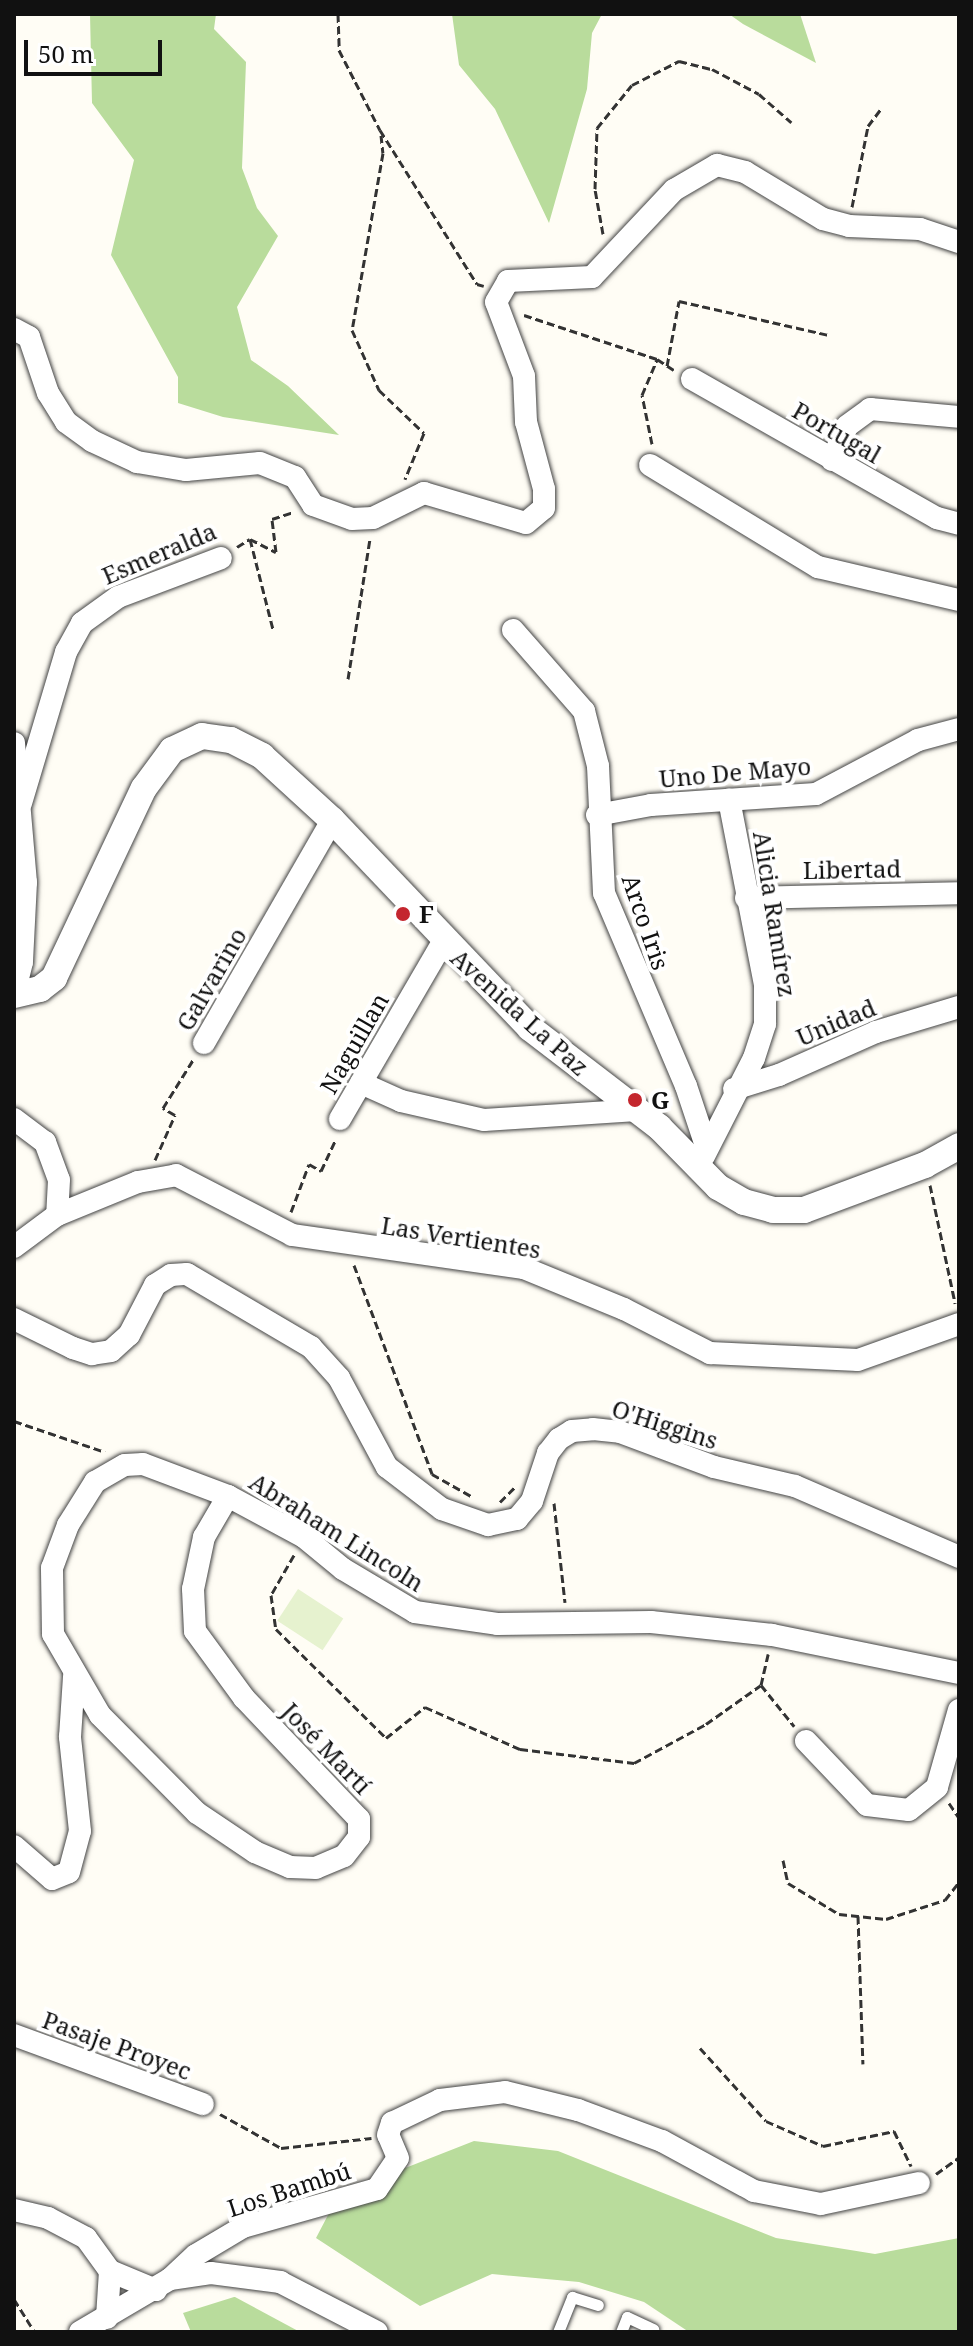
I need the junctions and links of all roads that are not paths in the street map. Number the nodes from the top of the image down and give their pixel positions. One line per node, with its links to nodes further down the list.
1 (959, 242): 2 (street)
2 (14, 329)
3 (692, 379): 5 (street, Portugal)
4 (959, 417): 5 (street)
5 (832, 460): 7 (street, Portugal)
6 (650, 465): 9 (street)
7 (959, 524)
8 (221, 558): 14 (street, Esmeralda)
9 (959, 600)
10 (513, 630): 15 (street, Arco Iris)
11 (959, 729): 13 (street, Uno De Mayo)
12 (14, 743): 14 (street)
13 (729, 799): 15 (street, Uno De Mayo); 19 (street, Alicia Ramírez)
14 (21, 803): 17 (street)
15 (597, 815): 30 (street, Arco Iris)
16 (332, 820): 20 (street, Avenida La Paz); 21 (street, Avenida La Paz); 23 (street, Galvarino)
17 (18, 842): 21 (street)
18 (959, 893): 19 (street, Libertad)
19 (746, 898): 25 (street, Alicia Ramírez)
20 (443, 942): 24 (street, Naguillan); 26 (street, Avenida La Paz)
21 (14, 995)
22 (959, 1007): 25 (street, Unidad)
23 (204, 1043)
24 (361, 1083): 26 (street); 28 (street, Naguillan)
25 (734, 1089): 30 (street, Alicia Ramírez)
26 (637, 1110): 30 (street, Avenida La Paz)
27 (14, 1119): 31 (street)
28 (340, 1119)
29 (959, 1146): 30 (street, Avenida La Paz)
30 (703, 1159)
31 (57, 1215): 32 (street, Las Vertientes); 34 (street, Las Vertientes)
32 (14, 1247)
33 (14, 1319): 36 (street, O'Higgins)
34 (959, 1321)
35 (228, 1496): 37 (street, Abraham Lincoln); 38 (street, Abraham Lincoln); 38 (street, José Martí)
36 (959, 1557)
37 (958, 1669)
38 (74, 1676): 41 (street)
39 (959, 1710): 40 (street)
40 (806, 1741)
41 (14, 1846)
42 (14, 2035): 43 (street, Pasaje Proyec)
43 (203, 2104)
44 (919, 2183): 47 (street, Los Bambú)
45 (14, 2210): 46 (street)
46 (110, 2271): 47 (street); 49 (street)
47 (163, 2285): 49 (street); 52 (street)
48 (598, 2305): 53 (lane)
49 (107, 2318): 51 (street)
50 (653, 2329): 54 (lane)
51 (80, 2332)
52 (377, 2332)
53 (558, 2332)
54 (621, 2332)

